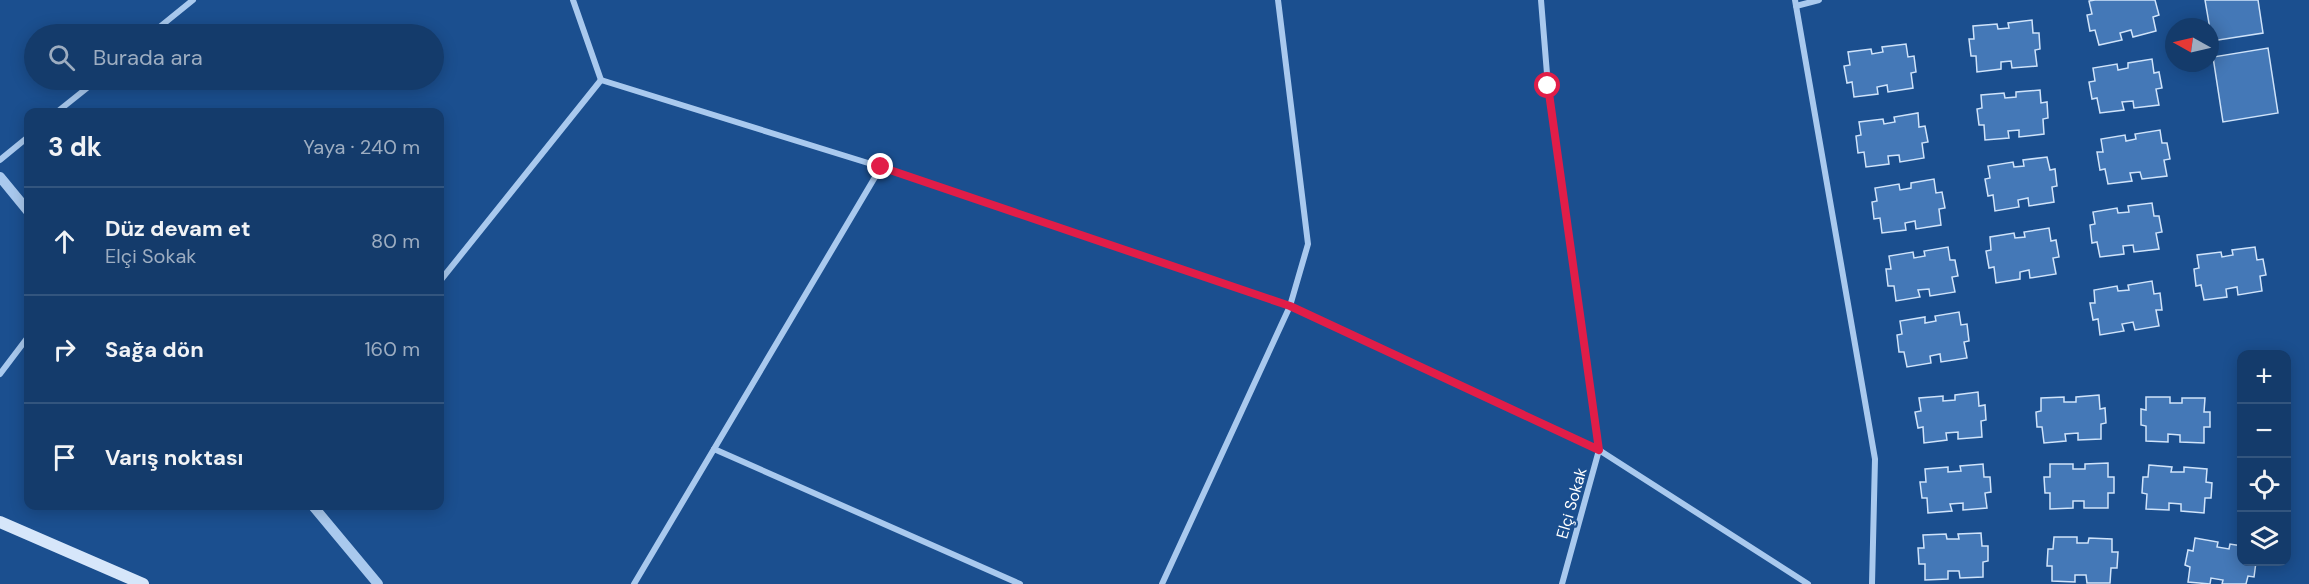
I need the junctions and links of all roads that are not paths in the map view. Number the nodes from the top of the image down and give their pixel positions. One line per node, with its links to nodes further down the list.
1 (193, 0): 7 (street)
2 (573, 0): 8 (street)
3 (1278, 0): 17 (street)
4 (1541, 0): 21 (street, Elçi Sokak)
5 (1819, 0): 6 (street)
6 (1796, 3): 31 (street)
7 (163, 24)
8 (601, 80): 13 (street); 16 (street)
9 (84, 90): 10 (street)
10 (62, 108)
11 (24, 139): 12 (street)
12 (0, 160)
13 (881, 167): 17 (street); 20 (street)
14 (0, 177): 15 (street)
15 (24, 206)
16 (444, 276)
17 (1290, 306): 21 (street); 28 (street)
18 (24, 342): 19 (street)
19 (0, 374)
20 (714, 449): 26 (street); 27 (street)
21 (1599, 450): 29 (street, Elçi Sokak); 30 (street)
22 (316, 510): 25 (street)
23 (0, 522): 24 (main road)
24 (143, 584)
25 (378, 584)
26 (634, 584)
27 (1020, 584)
28 (1162, 584)
29 (1562, 584)
30 (1808, 584)
31 (1872, 584)

